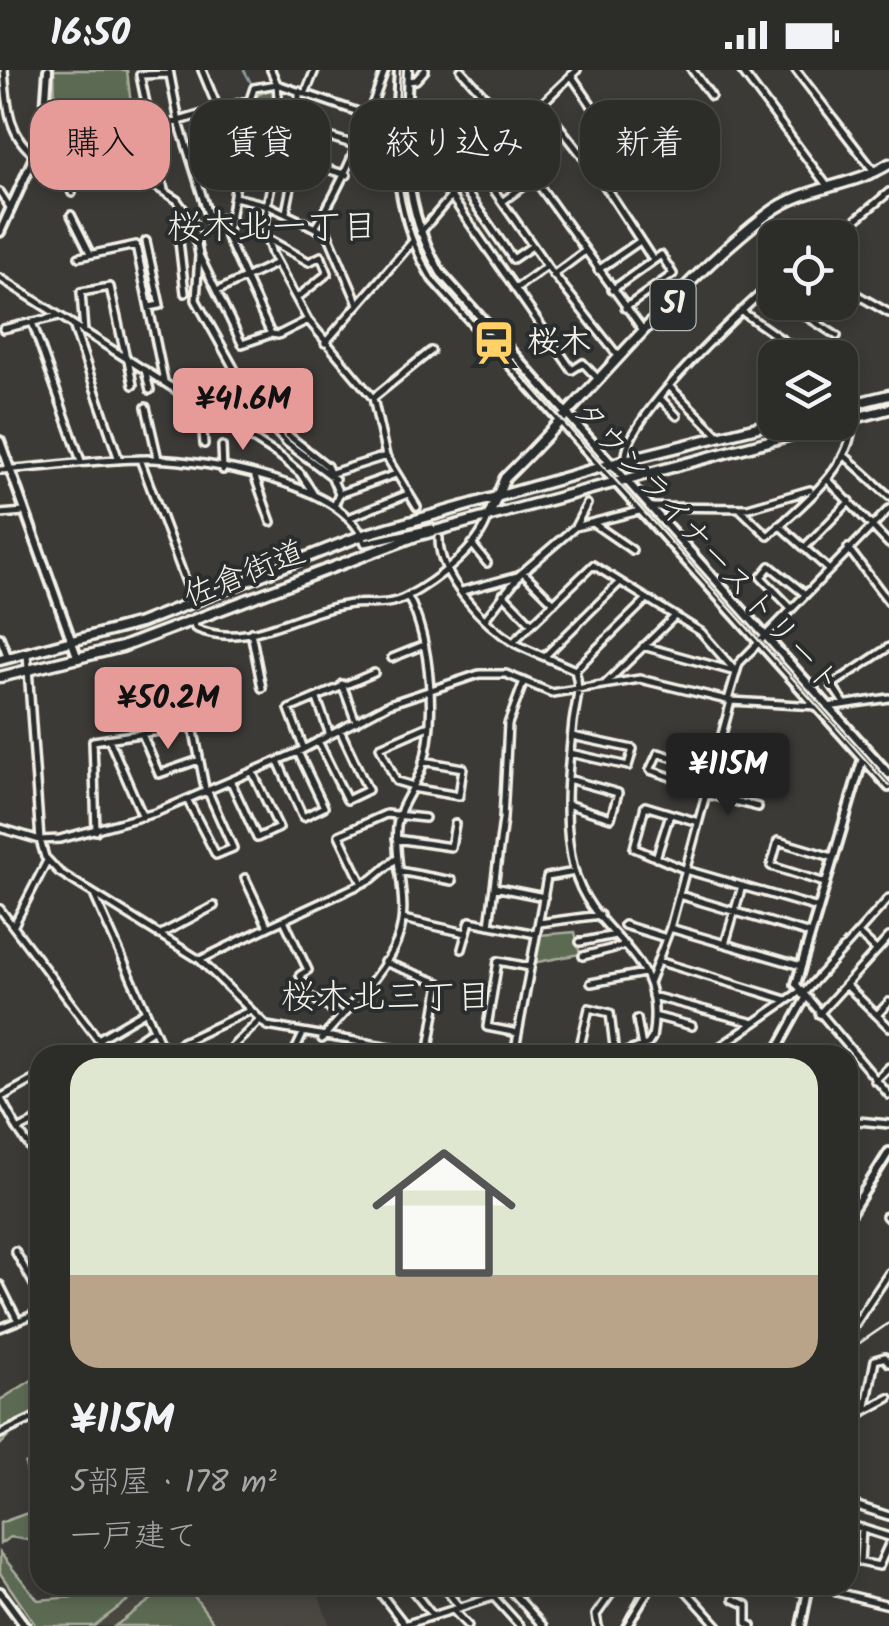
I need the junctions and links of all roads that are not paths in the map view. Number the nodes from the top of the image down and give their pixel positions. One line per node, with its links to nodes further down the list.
1 (4, 70): 37 (street)
2 (48, 70): 21 (street)
3 (202, 70): 23 (street)
4 (271, 70): 18 (street)
5 (280, 70): 18 (street)
6 (315, 70): 19 (street)
7 (385, 70): 26 (street)
8 (399, 70): 27 (street, タウンライナーストリート)
9 (408, 70): 17 (street, タウンライナーストリート)
10 (426, 70): 17 (street)
11 (461, 70): 29 (street)
12 (692, 70): 20 (street)
13 (740, 70): 57 (street)
14 (796, 70): 43 (street)
15 (169, 72): 22 (street); 34 (street)
16 (574, 72): 30 (street); 31 (street)
17 (408, 81): 28 (street, タウンライナーストリート)
18 (276, 82): 19 (street); 24 (street); 64 (street)
19 (302, 92): 25 (street); 32 (street)
20 (711, 96)
21 (45, 100)
22 (145, 100)
23 (214, 100)
24 (250, 100)
25 (301, 100)
26 (373, 100)
27 (397, 100)
28 (407, 100)
29 (488, 100)
30 (546, 100)
31 (591, 100)
32 (350, 107)
33 (190, 119): 34 (street)
34 (180, 122): 35 (street); 38 (street)
35 (170, 125)
36 (560, 127): 77 (street)
37 (30, 152)
38 (189, 154): 68 (street)
39 (350, 163): 44 (street)
40 (889, 164): 43 (highway, 51)
41 (330, 169): 44 (street)
42 (30, 170): 65 (street)
43 (875, 173): 57 (highway, 51)
44 (347, 174): 70 (street)
45 (71, 190): 59 (street)
46 (164, 190): 81 (street)
47 (235, 190): 62 (street)
48 (290, 190): 66 (street)
49 (398, 190): 76 (street, タウンライナーストリート)
50 (409, 190): 72 (street, タウンライナーストリート)
51 (444, 190): 60 (street)
52 (456, 190): 60 (street)
53 (465, 190): 78 (street)
54 (494, 190): 63 (street)
55 (518, 190): 63 (street)
56 (542, 190): 79 (street)
57 (830, 190): 109 (highway, 51)
58 (0, 192): 65 (street)
59 (72, 193)
60 (450, 196): 72 (street); 90 (street)
61 (887, 196): 69 (street)
62 (234, 197): 64 (street); 68 (street)
63 (502, 202): 78 (street)
64 (266, 205): 66 (street); 73 (street)
65 (12, 212): 71 (street)
66 (286, 212): 70 (street)
67 (71, 215): 80 (street)
68 (230, 217): 89 (street)
69 (857, 220)
70 (315, 227): 97 (street)
71 (0, 232)
72 (420, 233): 132 (street, タウンライナーストリート)
73 (268, 240): 84 (street); 96 (street)
74 (146, 241): 98 (street)
75 (180, 241): 93 (street)
76 (414, 241): 97 (street); 132 (street, タウンライナーストリート)
77 (640, 241): 83 (street); 86 (street)
78 (532, 246): 85 (street)
79 (585, 252): 86 (street); 87 (street)
80 (90, 254): 82 (street); 98 (street)
81 (198, 255): 92 (street); 152 (street)
82 (79, 257)
83 (653, 260): 91 (street); 99 (street)
84 (277, 263): 89 (street); 96 (street)
85 (547, 266): 87 (street); 90 (street)
86 (598, 270): 91 (street)
87 (554, 275): 115 (street)
88 (0, 278): 102 (street)
89 (245, 278): 92 (street); 110 (street)
90 (516, 289): 119 (street)
91 (612, 290): 99 (street)
92 (217, 291): 110 (street)
93 (185, 293)
94 (758, 296): 100 (street)
95 (858, 296): 101 (street)
96 (297, 298): 103 (street)
97 (358, 304): 113 (street)
98 (149, 307): 118 (street)
99 (625, 308): 109 (street)
100 (741, 311): 112 (street); 121 (street)
101 (889, 313)
102 (59, 316): 105 (street); 106 (street)
103 (308, 320): 110 (street); 113 (street)
104 (812, 320): 111 (street)
105 (32, 322): 107 (street); 147 (street)
106 (73, 324): 108 (street); 145 (street)
107 (3, 329)
108 (84, 332): 116 (street); 116 (street)
109 (646, 332): 115 (highway, 51)
110 (271, 334)
111 (837, 336)
112 (783, 340)
113 (325, 342): 124 (street)
114 (431, 351): 124 (street)
115 (620, 358): 119 (highway, 51)
116 (127, 359): 117 (street); 120 (street)
117 (145, 370): 118 (street); 122 (street)
118 (164, 381): 127 (street)
119 (600, 381): 132 (highway, 51)
120 (133, 385)
121 (670, 386): 125 (street); 135 (street)
122 (150, 390)
123 (889, 395): 126 (highway)
124 (373, 398): 142 (street)
125 (660, 398): 130 (street); 146 (street)
126 (858, 403)
127 (201, 405): 139 (street); 157 (street)
128 (146, 406): 144 (street)
129 (889, 409): 131 (highway, 佐倉街道)
130 (677, 416)
131 (858, 417)
132 (563, 420): 148 (street, タウンライナーストリート); 161 (highway, 51)
133 (758, 427): 135 (highway, 佐倉街道)
134 (288, 435): 152 (street)
135 (720, 436): 146 (highway, 佐倉街道)
136 (0, 440): 149 (street)
137 (774, 440): 155 (highway, 佐倉街道)
138 (852, 440): 141 (street)
139 (204, 444)
140 (222, 446): 150 (street)
141 (844, 455): 154 (street); 160 (street)
142 (386, 456): 151 (street); 152 (street)
143 (140, 459): 144 (street); 145 (street); 199 (street)
144 (158, 459): 150 (street)
145 (118, 460): 147 (street)
146 (626, 460): 148 (highway, 佐倉街道)
147 (81, 461): 149 (street)
148 (604, 466): 155 (street, タウンライナーストリート); 161 (highway, 佐倉街道)
149 (4, 470): 169 (street)
150 (224, 470): 153 (street)
151 (396, 474): 158 (street); 159 (street)
152 (334, 476): 158 (street)
153 (254, 477): 157 (street); 174 (street)
154 (827, 479): 156 (street); 162 (street)
155 (619, 482): 165 (street, タウンライナーストリート); 170 (street, タウンライナーストリート); 172 (highway, 佐倉街道)
156 (813, 490): 167 (street); 177 (street)
157 (314, 494): 163 (street)
158 (339, 494): 163 (street)
159 (408, 494): 166 (street); 173 (street)
160 (889, 496)
161 (493, 497): 172 (highway, 51); 180 (highway, 佐倉街道)
162 (850, 501): 176 (street); 184 (street)
163 (335, 504): 173 (street)
164 (587, 504): 178 (street)
165 (647, 506): 167 (street); 207 (street, タウンライナーストリート)
166 (417, 507)
167 (740, 508): 177 (street)
168 (889, 509): 176 (street)
169 (24, 512): 171 (street); 209 (street)
170 (639, 512): 175 (street); 207 (street, タウンライナーストリート)
171 (0, 514)
172 (489, 515): 179 (highway, 佐倉街道); 182 (street)
173 (350, 517): 180 (street)
174 (271, 522)
175 (594, 522): 178 (street); 186 (street)
176 (874, 524): 183 (street); 185 (street)
177 (780, 525): 184 (street)
178 (575, 526): 190 (street)
179 (445, 528): 180 (street); 203 (highway, 佐倉街道)
180 (363, 535): 199 (highway, 佐倉街道)
181 (440, 538): 189 (street)
182 (472, 544): 187 (street); 189 (street)
183 (889, 544)
184 (804, 548): 188 (street)
185 (848, 548): 188 (street); 197 (street)
186 (632, 550)
187 (487, 563)
188 (826, 568): 194 (street)
189 (445, 569): 192 (street); 195 (street)
190 (520, 574): 192 (street); 193 (street); 198 (street)
191 (619, 583): 196 (street); 198 (street); 214 (street)
192 (462, 591): 201 (street)
193 (502, 594): 201 (street); 204 (street)
194 (805, 594): 200 (street); 200 (street)
195 (408, 597): 205 (street); 210 (street)
196 (646, 600): 202 (street); 218 (street)
197 (889, 602)
198 (554, 603): 204 (street)
199 (190, 605): 209 (highway, 佐倉街道)
200 (792, 609): 207 (street)
201 (486, 618): 208 (street)
202 (673, 618): 211 (street); 220 (street)
203 (194, 623): 205 (street); 217 (highway, 佐倉街道)
204 (532, 624): 208 (street)
205 (251, 632): 226 (street)
206 (0, 636): 216 (street)
207 (762, 640): 220 (street); 233 (street, タウンライナーストリート); 234 (street, タウンライナーストリート)
208 (513, 642): 214 (street)
209 (74, 644): 213 (highway, 佐倉街道); 217 (street)
210 (424, 644): 215 (street); 227 (street)
211 (643, 646): 220 (street); 225 (street)
212 (889, 647): 232 (street)
213 (28, 654): 216 (highway, 佐倉街道); 219 (street)
214 (545, 656): 218 (street)
215 (392, 658)
216 (4, 659)
217 (78, 660): 219 (highway, 佐倉街道)
218 (575, 670): 228 (street)
219 (30, 672): 222 (highway, 佐倉街道); 272 (street)
220 (736, 672): 231 (street)
221 (374, 673): 224 (street)
222 (0, 677)
223 (524, 680): 227 (street); 228 (street); 285 (street)
224 (342, 684): 230 (street); 235 (street)
225 (603, 686): 228 (street); 231 (street)
226 (262, 688)
227 (429, 691): 235 (street); 236 (street)
228 (581, 691): 240 (street)
229 (889, 698): 232 (street)
230 (317, 699): 239 (street); 243 (street)
231 (729, 700): 233 (street); 250 (street)
232 (845, 704): 234 (street)
233 (816, 706): 234 (street); 245 (street, タウンライナーストリート)
234 (828, 707): 252 (street, タウンライナーストリート)
235 (356, 722): 237 (street)
236 (426, 727): 248 (street); 256 (street)
237 (340, 730): 239 (street); 242 (street)
238 (142, 734): 241 (street); 246 (street); 246 (street)
239 (330, 736): 242 (street)
240 (572, 736): 244 (street); 244 (street)
241 (109, 739): 265 (street); 270 (street)
242 (318, 741): 243 (street)
243 (301, 750): 247 (street); 247 (street)
244 (570, 753): 253 (street)
245 (863, 758): 257 (street, タウンライナーストリート); 273 (street)
246 (199, 760): 258 (street)
247 (278, 761): 251 (street)
248 (423, 761): 256 (street); 256 (street)
249 (746, 768): 254 (street)
250 (712, 770): 254 (street); 259 (street)
251 (253, 772): 255 (street); 255 (street)
252 (889, 774)
253 (568, 779): 261 (street); 261 (street)
254 (709, 781): 259 (street)
255 (231, 782): 258 (street)
256 (412, 787): 263 (street)
257 (889, 787)
258 (207, 792): 260 (street); 260 (street)
259 (706, 792): 262 (street); 267 (street)
260 (188, 800): 265 (street)
261 (569, 805): 279 (street)
262 (758, 807)
263 (398, 814): 266 (street); 271 (street); 283 (street)
264 (670, 814): 267 (street); 274 (street); 274 (street)
265 (143, 817): 270 (street)
266 (425, 818)
267 (698, 822): 277 (street)
268 (455, 824): 271 (street)
269 (0, 828): 272 (street)
270 (96, 831): 272 (street)
271 (396, 838): 275 (street)
272 (40, 840): 276 (street)
273 (832, 857): 282 (street); 282 (street)
274 (656, 858): 277 (street)
275 (396, 859): 278 (street); 283 (street)
276 (47, 860): 286 (street); 300 (street)
277 (686, 870): 284 (street); 288 (street)
278 (398, 871): 281 (street); 296 (street)
279 (575, 872): 287 (street); 294 (street)
280 (245, 878): 302 (street)
281 (452, 881)
282 (825, 883): 291 (street)
283 (362, 884): 297 (street)
284 (742, 886): 291 (street); 293 (street)
285 (494, 887): 287 (street); 299 (street)
286 (96, 895): 308 (street); 331 (street)
287 (544, 896): 298 (street)
288 (679, 896): 293 (street); 303 (street)
289 (889, 898): 305 (street)
290 (214, 906): 308 (street)
291 (818, 908): 307 (street)
292 (0, 909): 295 (street)
293 (734, 912): 307 (street); 313 (street)
294 (600, 915): 298 (street); 309 (street)
295 (3, 918): 300 (street)
296 (403, 919): 304 (street); 319 (street)
297 (284, 920): 302 (street); 335 (street)
298 (539, 923): 306 (street)
299 (489, 924): 304 (street); 306 (street)
300 (14, 925): 346 (street)
301 (624, 925): 311 (street)
302 (268, 927): 318 (street)
303 (670, 928): 311 (street); 313 (street)
304 (466, 933): 315 (street)
305 (858, 933): 316 (street); 327 (street)
306 (536, 934): 322 (street)
307 (810, 934): 321 (street)
308 (159, 935): 318 (street)
309 (615, 935): 312 (street); 314 (street)
310 (889, 937): 316 (street)
311 (666, 938): 320 (street)
312 (580, 942)
313 (725, 944): 321 (street)
314 (626, 946): 317 (street); 323 (street)
315 (462, 949)
316 (876, 950): 326 (street)
317 (583, 956)
318 (200, 960): 332 (street)
319 (384, 962): 335 (street); 355 (street)
320 (658, 962): 324 (street); 329 (street)
321 (801, 966): 327 (street)
322 (530, 967): 343 (street); 343 (street)
323 (644, 973): 324 (street); 325 (street)
324 (650, 980): 328 (street)
325 (591, 984)
326 (846, 984): 333 (street); 334 (street)
327 (800, 992): 329 (street); 333 (street); 362 (street)
328 (652, 996): 336 (street); 339 (street)
329 (786, 1000): 339 (street)
330 (889, 1002): 334 (street)
331 (146, 1011): 342 (street); 346 (street)
332 (250, 1011): 338 (street); 351 (street)
333 (818, 1014): 363 (street)
334 (876, 1015): 341 (street)
335 (341, 1016): 345 (street)
336 (654, 1016): 340 (street); 360 (street)
337 (636, 1018): 359 (street)
338 (260, 1022): 344 (street); 352 (street)
339 (754, 1023): 361 (street)
340 (692, 1026)
341 (889, 1028)
342 (154, 1029): 349 (street); 350 (street)
343 (518, 1032): 356 (street)
344 (302, 1036): 345 (street); 353 (street)
345 (322, 1039): 354 (street)
346 (102, 1042): 347 (street); 348 (street)
347 (97, 1045)
348 (105, 1045)
349 (129, 1045)
350 (164, 1045)
351 (178, 1045)
352 (235, 1045)
353 (298, 1045)
354 (354, 1045)
355 (430, 1045)
356 (516, 1045)
357 (580, 1045): 358 (street)
358 (615, 1045)
359 (642, 1045)
360 (644, 1045)
361 (722, 1045)
362 (778, 1045)
363 (844, 1045)
364 (858, 1061): 366 (street)
365 (889, 1066): 366 (street)
366 (875, 1081): 368 (street)
367 (30, 1082): 369 (street)
368 (889, 1095)
369 (0, 1098): 373 (street)
370 (858, 1121): 372 (street)
371 (30, 1124): 373 (street)
372 (889, 1124)
373 (18, 1130): 374 (street)
374 (30, 1147)
375 (889, 1152): 376 (street)
376 (858, 1201)
377 (15, 1251): 379 (street)
378 (889, 1273): 382 (street)
379 (30, 1277)
380 (0, 1285): 383 (street)
381 (30, 1316): 383 (street)
382 (858, 1320)
383 (18, 1321): 384 (street)
384 (0, 1328)
385 (888, 1358): 387 (street)
386 (889, 1398): 387 (street)
387 (865, 1411): 388 (street)
388 (858, 1416)
389 (30, 1419): 390 (street)
390 (0, 1434)
391 (858, 1506): 392 (street)
392 (889, 1516)
393 (858, 1527): 394 (street)
394 (862, 1528): 395 (street); 395 (street)
395 (889, 1541)
396 (0, 1592): 414 (street)
397 (381, 1595): 413 (street)
398 (416, 1595): 411 (street)
399 (448, 1595): 410 (street)
400 (496, 1595): 407 (street)
401 (517, 1595): 417 (street)
402 (610, 1595): 418 (street)
403 (646, 1595): 419 (street)
404 (690, 1595): 420 (street)
405 (807, 1595): 422 (street)
406 (848, 1595): 409 (street)
407 (493, 1597): 410 (street); 416 (street)
408 (734, 1598): 421 (street)
409 (889, 1605)
410 (457, 1609): 411 (street); 415 (street)
411 (434, 1616): 412 (street)
412 (416, 1624): 413 (street)
413 (403, 1625)
414 (25, 1626)
415 (468, 1626)
416 (520, 1626)
417 (543, 1626)
418 (598, 1626)
419 (627, 1626)
420 (718, 1626)
421 (752, 1626)
422 (801, 1626)

